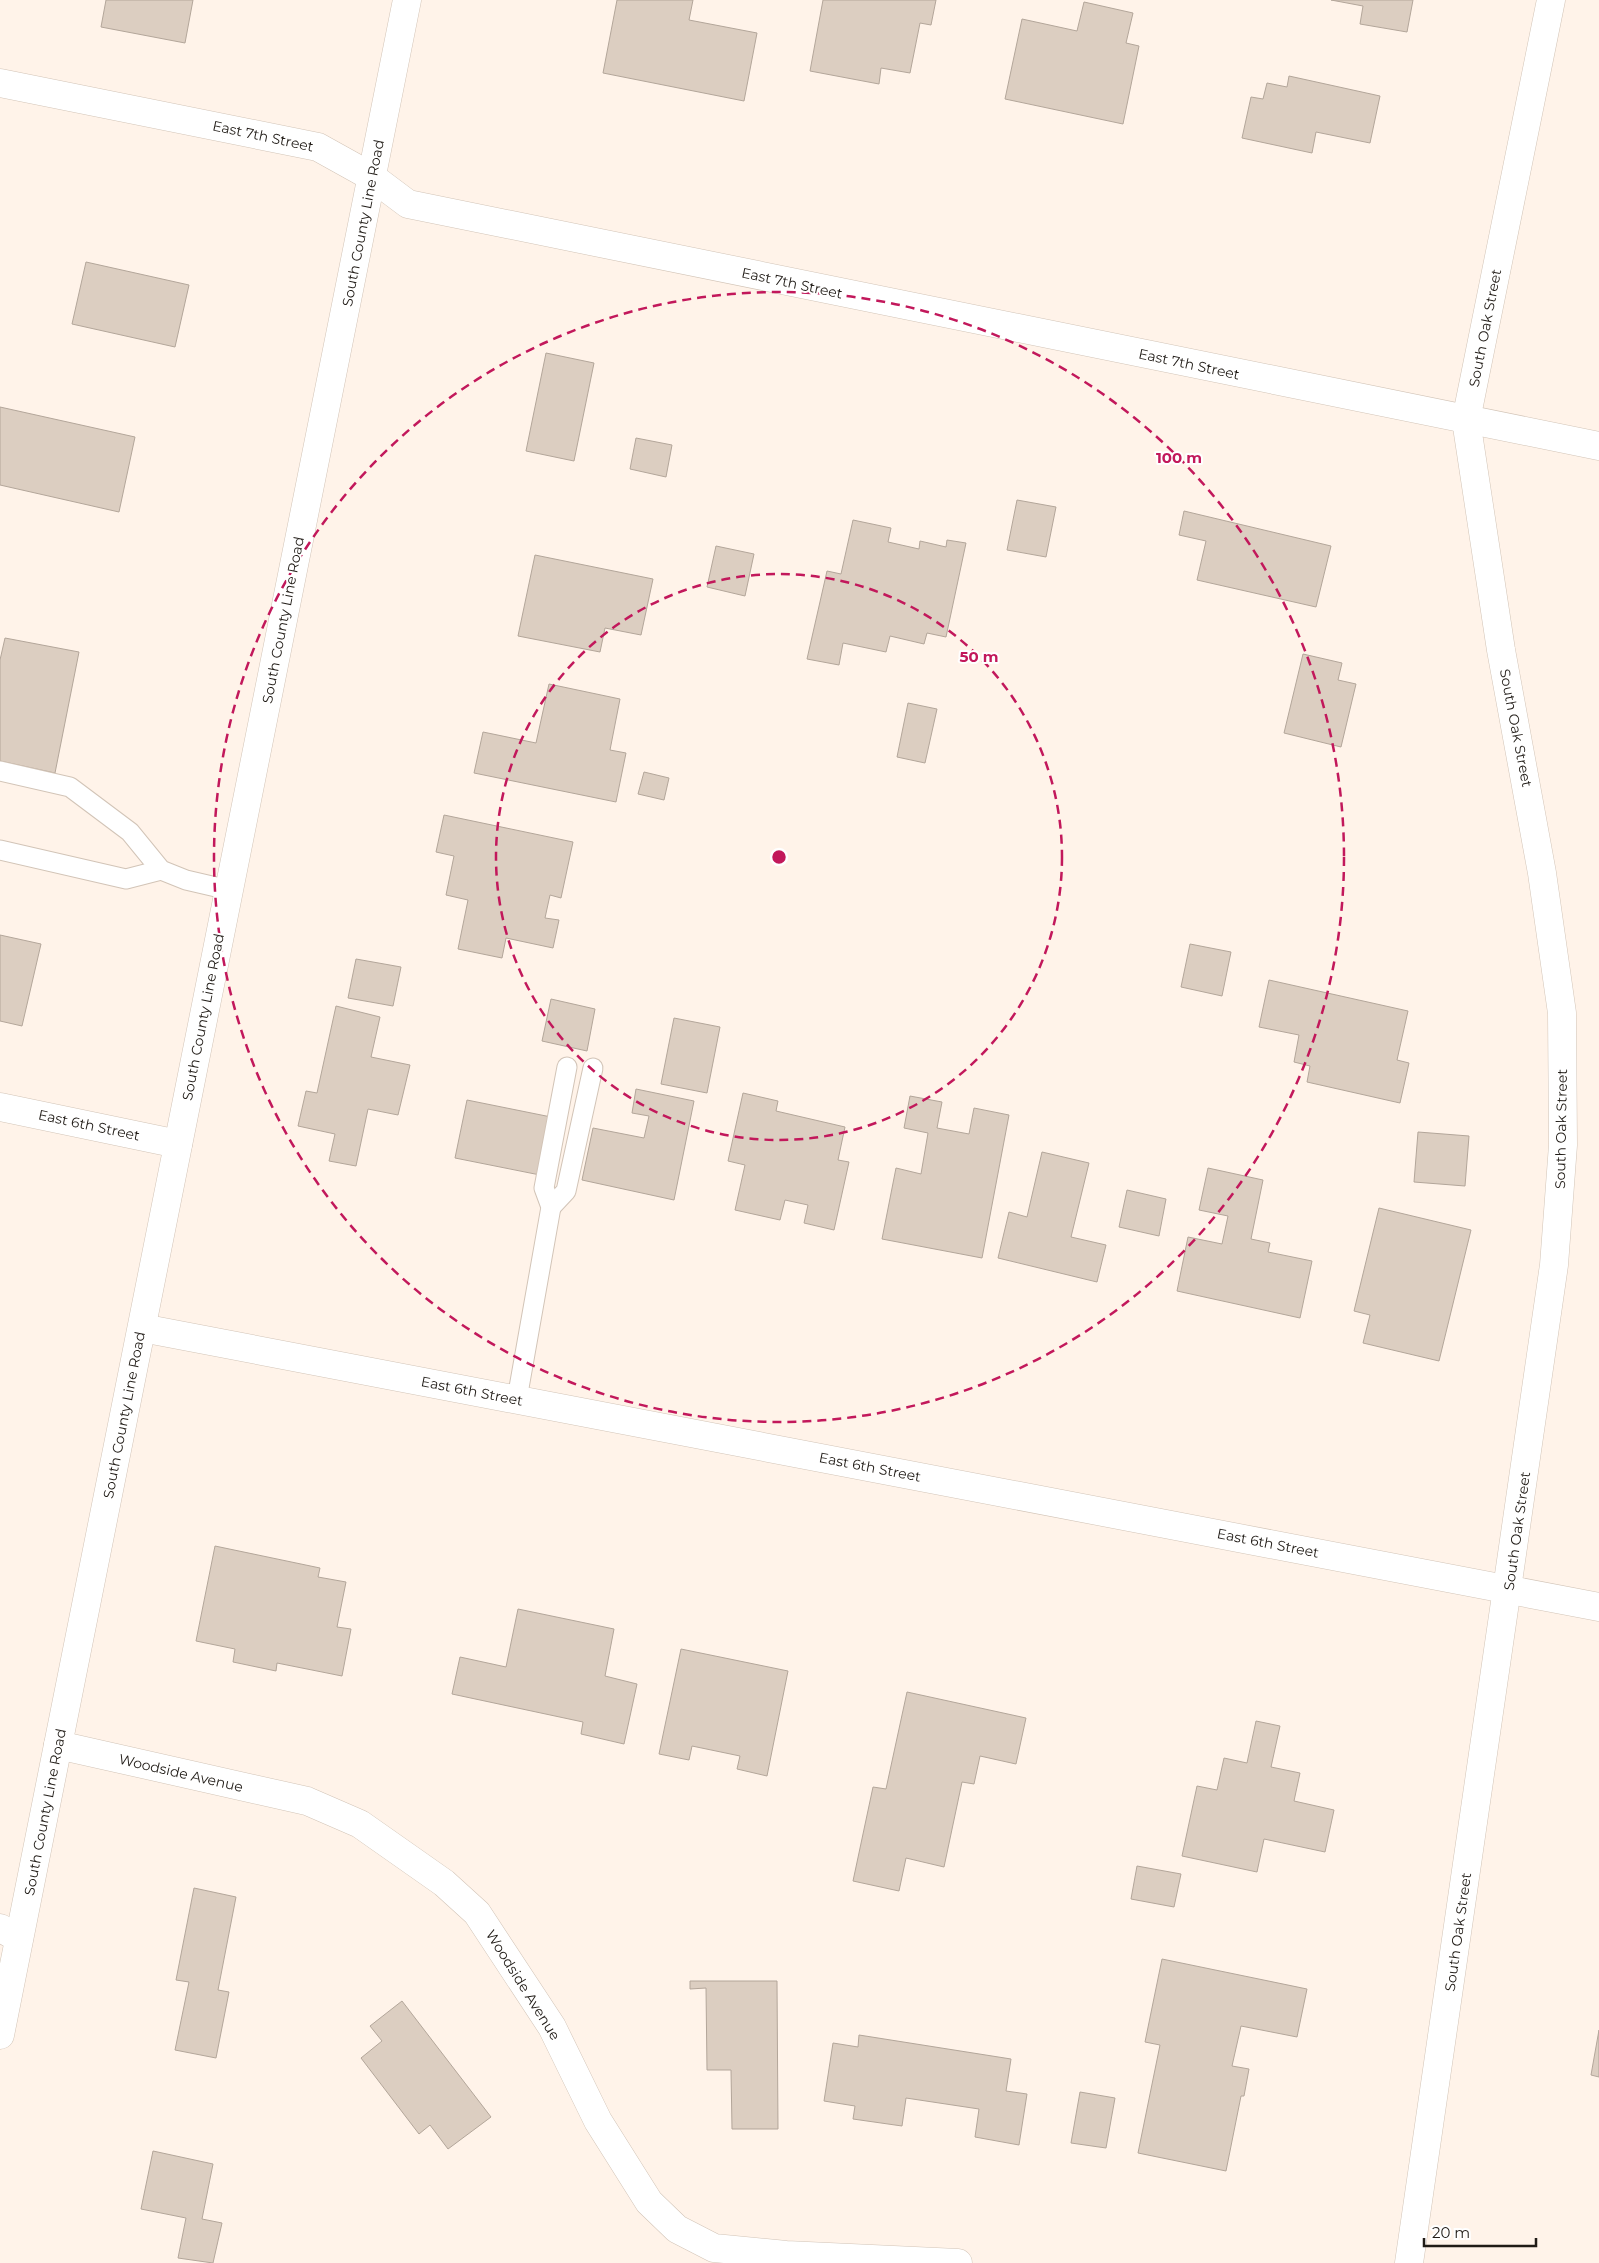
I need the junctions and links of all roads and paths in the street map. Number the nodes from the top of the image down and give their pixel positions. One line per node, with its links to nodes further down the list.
1 (408, 0): 4 (street, South County Line Road)
2 (1551, 0): 5 (street, South Oak Street)
3 (0, 83): 4 (street, East 7th Street)
4 (372, 177): 5 (street, East 7th Street); 10 (street, South County Line Road)
5 (1466, 420): 6 (street, East 7th Street); 18 (street, South Oak Street)
6 (1599, 446)
7 (0, 771): 9 (lane)
8 (0, 850): 9 (lane)
9 (161, 870): 10 (lane)
10 (229, 890): 14 (street, South County Line Road)
11 (567, 1067): 15 (lane)
12 (593, 1068): 15 (lane)
13 (0, 1107): 14 (street, East 6th Street)
14 (178, 1144): 16 (street, South County Line Road)
15 (551, 1207): 17 (lane)
16 (142, 1328): 17 (street, East 6th Street); 20 (street, South County Line Road)
17 (517, 1399): 18 (street, East 6th Street)
18 (1508, 1589): 19 (street, East 6th Street); 24 (street, South Oak Street)
19 (1599, 1607)
20 (58, 1745): 21 (street, South County Line Road); 23 (street, Woodside Avenue)
21 (10, 1933): 22 (street, South County Line Road)
22 (0, 2035)
23 (958, 2263)
24 (1409, 2263)

